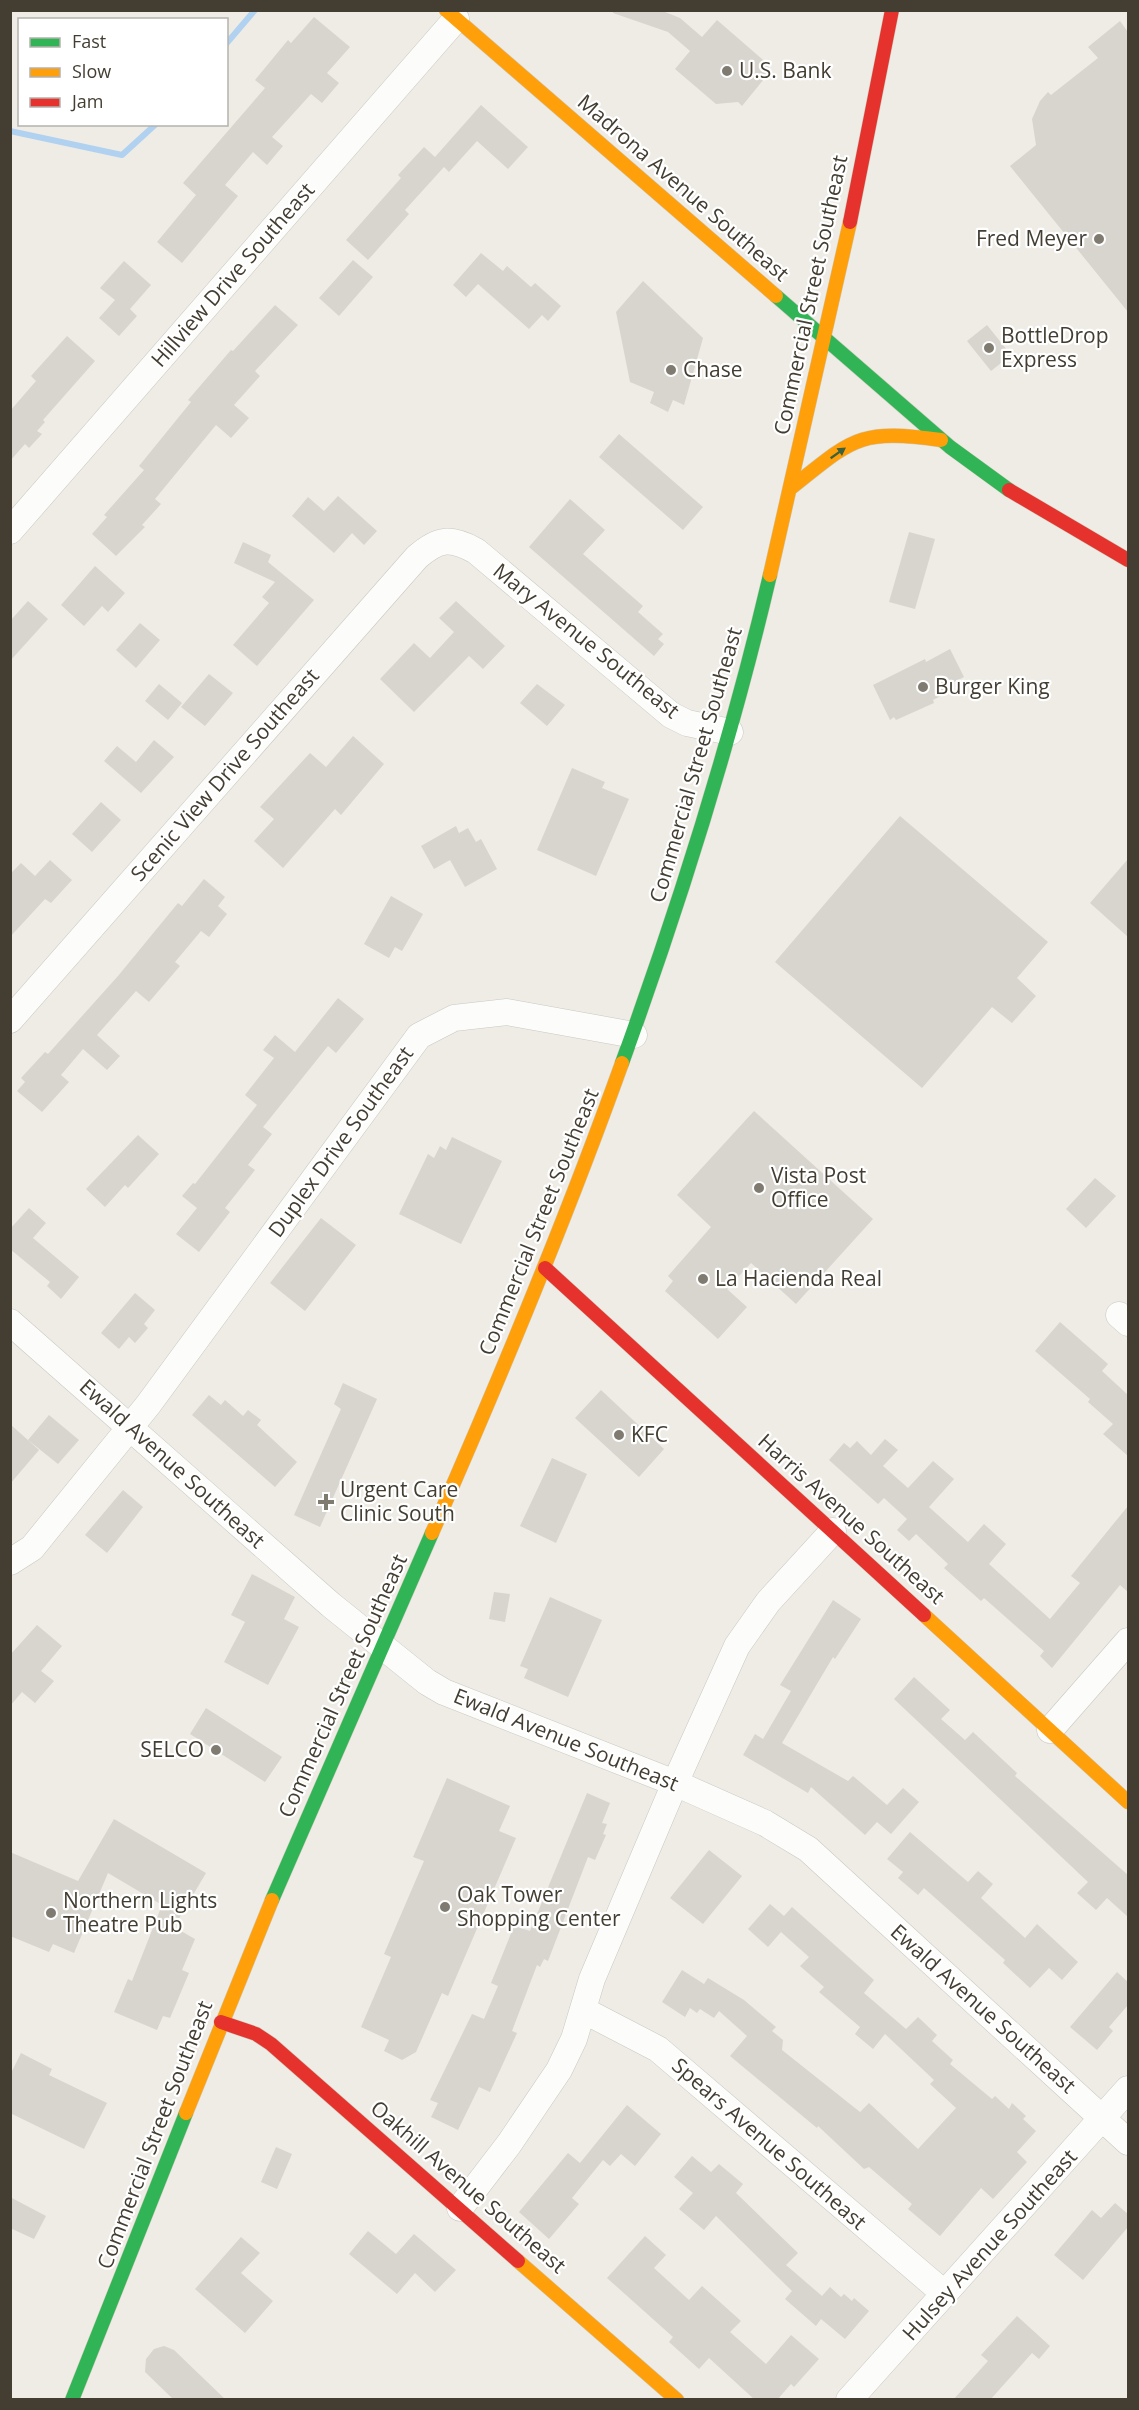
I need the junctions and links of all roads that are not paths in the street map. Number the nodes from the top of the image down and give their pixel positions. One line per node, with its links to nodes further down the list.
1 (892, 10): 3 (main road, Commercial Street Southeast)
2 (451, 15): 3 (main road, Madrona Avenue Southeast); 6 (street, Hillview Drive Southeast)
3 (825, 340): 4 (main road, Madrona Avenue Southeast); 5 (main road, Commercial Street Southeast)
4 (941, 440): 5 (main road, one-way to 4); 8 (main road, Madrona Avenue Southeast)
5 (791, 488): 9 (main road, Commercial Street Southeast)
6 (10, 531)
7 (447, 541): 9 (street, Mary Avenue Southeast); 10 (street, Scenic View Drive Southeast)
8 (1128, 560)
9 (730, 732): 11 (main road, Commercial Street Southeast)
10 (10, 1020)
11 (634, 1035): 12 (main road, Commercial Street Southeast); 14 (street, Duplex Drive Southeast)
12 (545, 1268): 15 (main road, Harris Avenue Southeast); 18 (main road, Commercial Street Southeast)
13 (10, 1322): 14 (street, Ewald Avenue Southeast)
14 (131, 1426): 16 (street, Duplex Drive Southeast); 18 (street, Ewald Avenue Southeast)
15 (833, 1531): 19 (main road, Harris Avenue Southeast); 20 (street)
16 (10, 1562)
17 (1128, 1641): 19 (street)
18 (382, 1648): 20 (street, Ewald Avenue Southeast); 23 (main road, Commercial Street Southeast)
19 (1050, 1730): 21 (main road, Harris Avenue Southeast)
20 (675, 1783): 22 (street); 25 (street, Ewald Avenue Southeast)
21 (1128, 1802)
22 (583, 2010): 27 (street); 28 (street, Spears Avenue Southeast)
23 (221, 2022): 27 (main road, Oakhill Avenue Southeast); 29 (main road, Commercial Street Southeast)
24 (1128, 2090): 25 (street, Hulsey Avenue Southeast)
25 (1104, 2119): 26 (street, Ewald Avenue Southeast); 28 (street, Hulsey Avenue Southeast)
26 (1128, 2142)
27 (460, 2208): 30 (main road, Oakhill Avenue Southeast)
28 (945, 2294): 31 (street, Hulsey Avenue Southeast)
29 (72, 2400)
30 (677, 2400)
31 (849, 2400)

